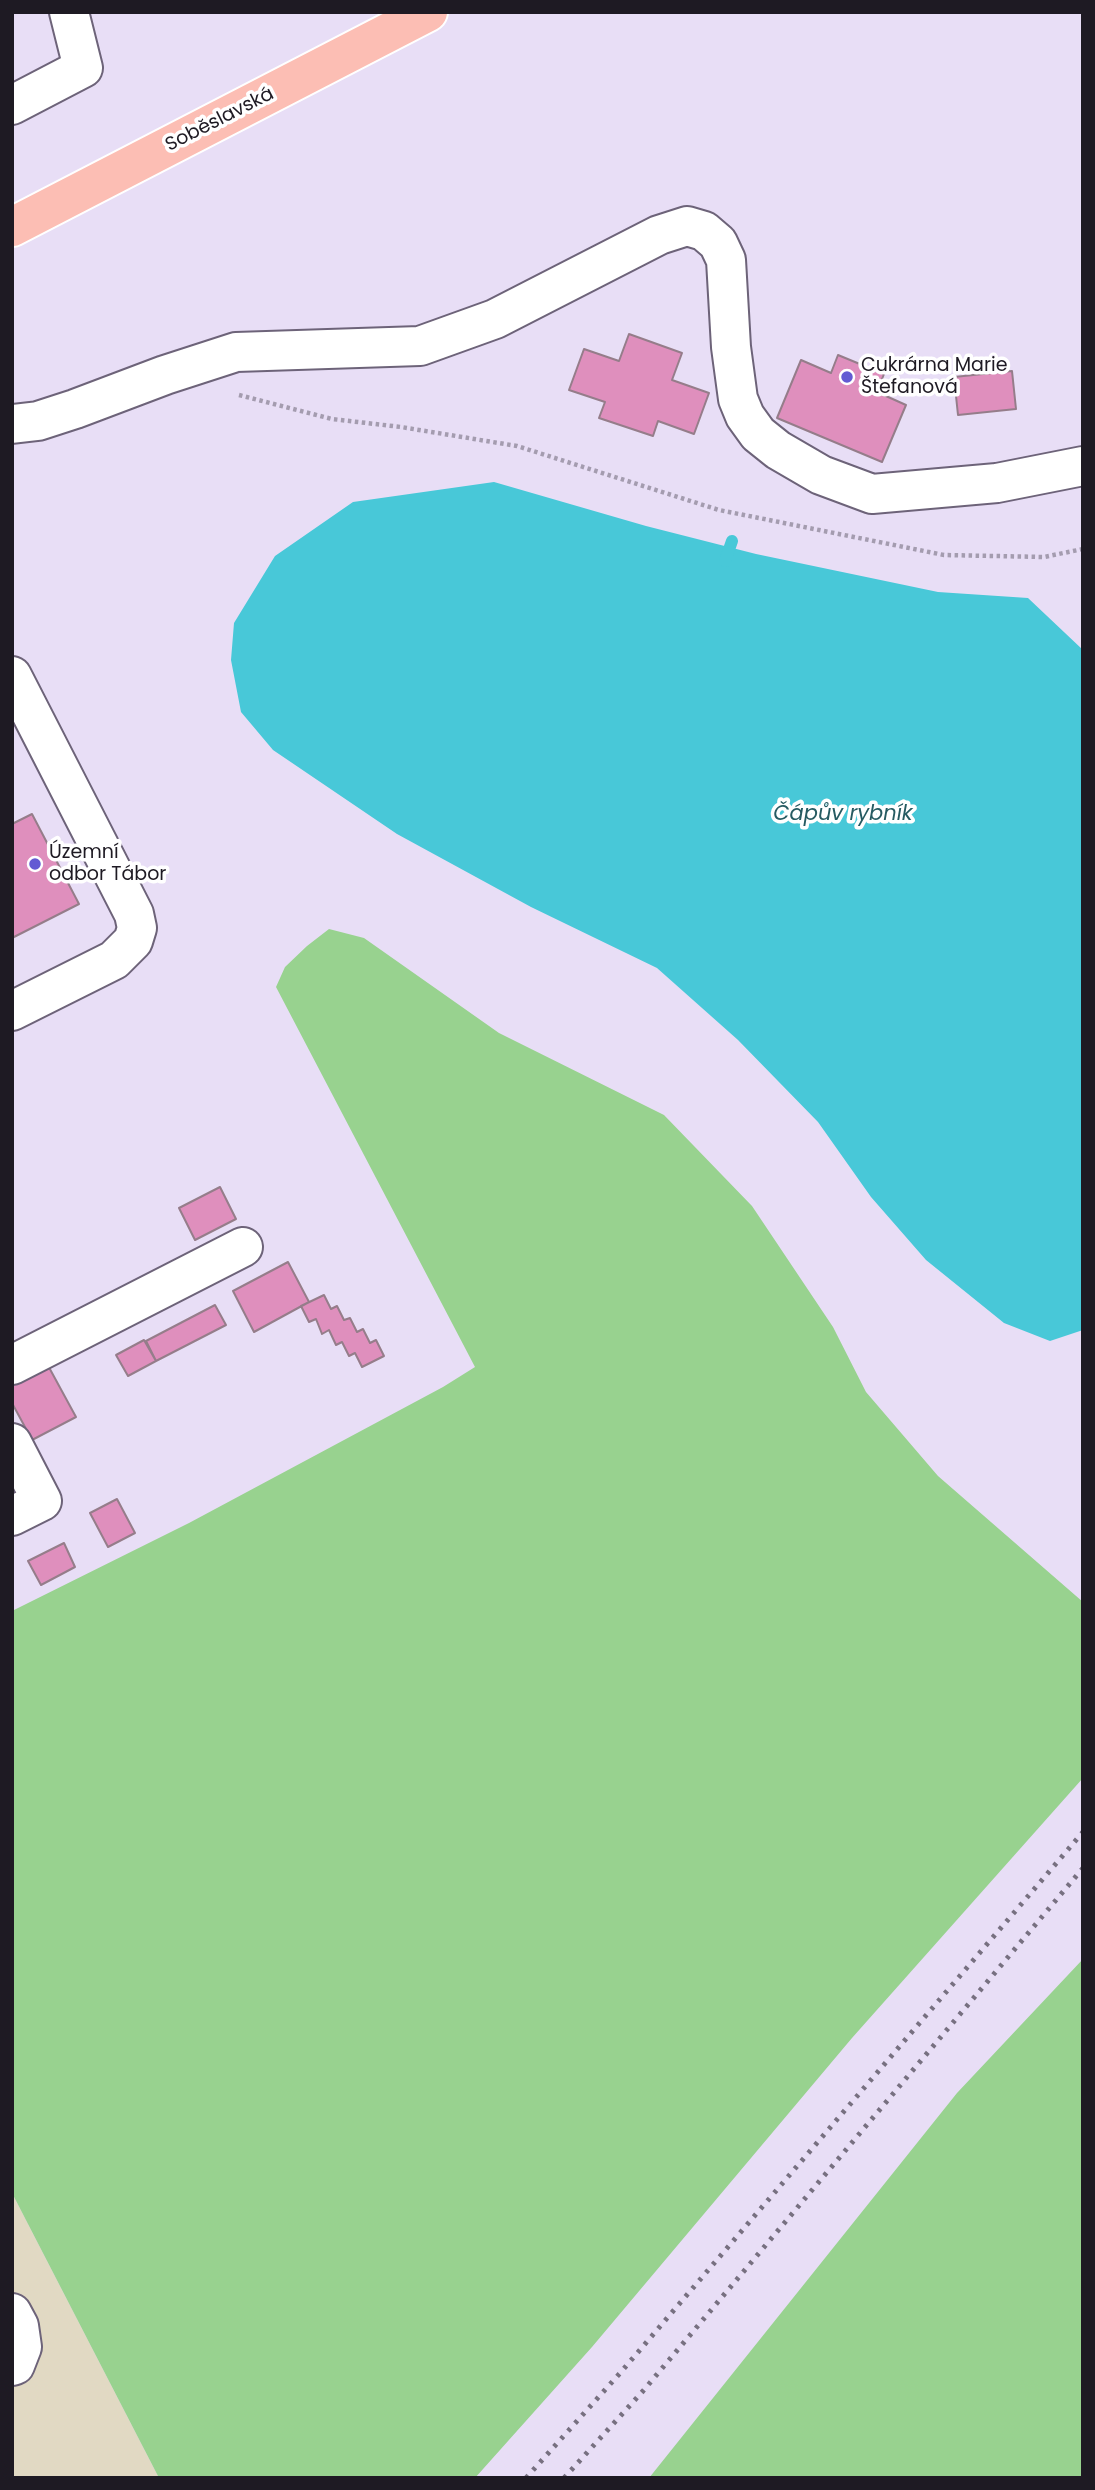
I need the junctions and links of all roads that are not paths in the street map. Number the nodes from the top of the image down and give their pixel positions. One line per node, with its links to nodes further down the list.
1 (69, 12): 3 (street)
2 (428, 12): 4 (main road, Soběslavská)
3 (12, 105)
4 (102, 181): 5 (street); 6 (main road, Soběslavská)
5 (12, 207)
6 (12, 228)
7 (12, 424): 8 (street)
8 (1083, 466)
9 (12, 676): 10 (street)
10 (21, 716): 11 (street)
11 (12, 1012)
12 (243, 1247): 13 (street)
13 (12, 1365)
14 (12, 1443): 15 (street)
15 (12, 1516)
16 (12, 2312): 17 (street)
17 (12, 2366)

